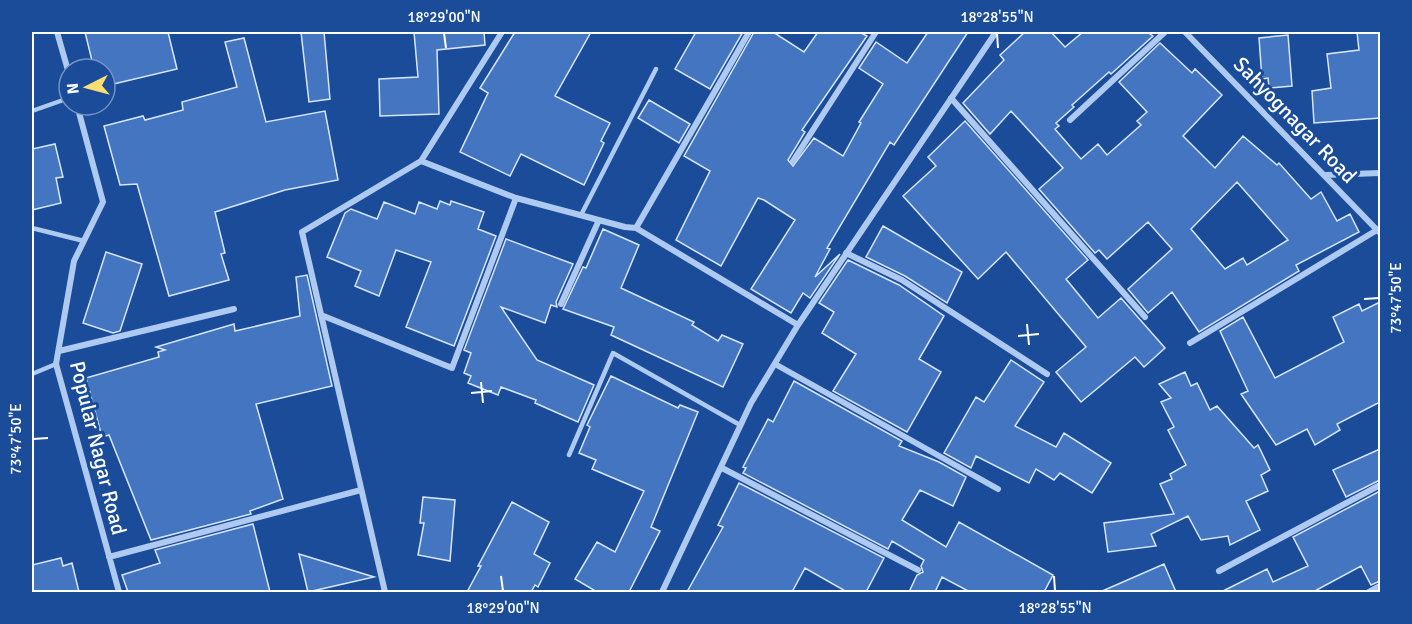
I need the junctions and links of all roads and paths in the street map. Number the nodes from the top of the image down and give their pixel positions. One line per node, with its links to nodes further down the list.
1 (57, 32): 8 (street)
2 (502, 32): 16 (street)
3 (749, 32): 23 (street)
4 (876, 32): 15 (street)
5 (996, 32): 10 (street)
6 (1165, 32): 14 (street)
7 (1185, 32): 18 (street, Sahyognagar Road)
8 (64, 57)
9 (656, 69): 20 (lane)
10 (951, 98): 26 (street); 30 (street)
11 (57, 102): 12 (lane)
12 (32, 111)
13 (80, 117): 25 (street, Popular Nagar Road)
14 (1070, 120)
15 (793, 160)
16 (421, 161): 19 (street); 29 (street)
17 (1380, 173): 18 (street)
18 (1326, 175): 24 (street, Sahyognagar Road)
19 (516, 198): 20 (street); 29 (street)
20 (581, 215): 21 (street)
21 (599, 220): 23 (street); 27 (street)
22 (32, 228): 25 (lane)
23 (636, 228): 31 (street)
24 (1379, 231): 32 (street)
25 (84, 241): 33 (street, Popular Nagar Road)
26 (846, 253): 31 (street); 37 (street)
27 (561, 304)
28 (234, 309): 33 (street)
29 (321, 315): 43 (street)
30 (1145, 317)
31 (798, 325): 35 (street)
32 (1190, 344)
33 (59, 351): 34 (street, Popular Nagar Road)
34 (56, 364): 36 (lane); 44 (street, Popular Nagar Road)
35 (775, 364): 38 (street); 42 (street)
36 (32, 374)
37 (1047, 374)
38 (740, 425): 39 (lane); 40 (street)
39 (569, 455)
40 (722, 468): 45 (street); 50 (street)
41 (1380, 485): 46 (street)
42 (998, 489)
43 (361, 490): 44 (street); 49 (street)
44 (109, 557): 48 (street, Popular Nagar Road)
45 (918, 570)
46 (1219, 571)
47 (1380, 586): 51 (street)
48 (119, 592)
49 (385, 592)
50 (662, 592)
51 (1369, 592)

